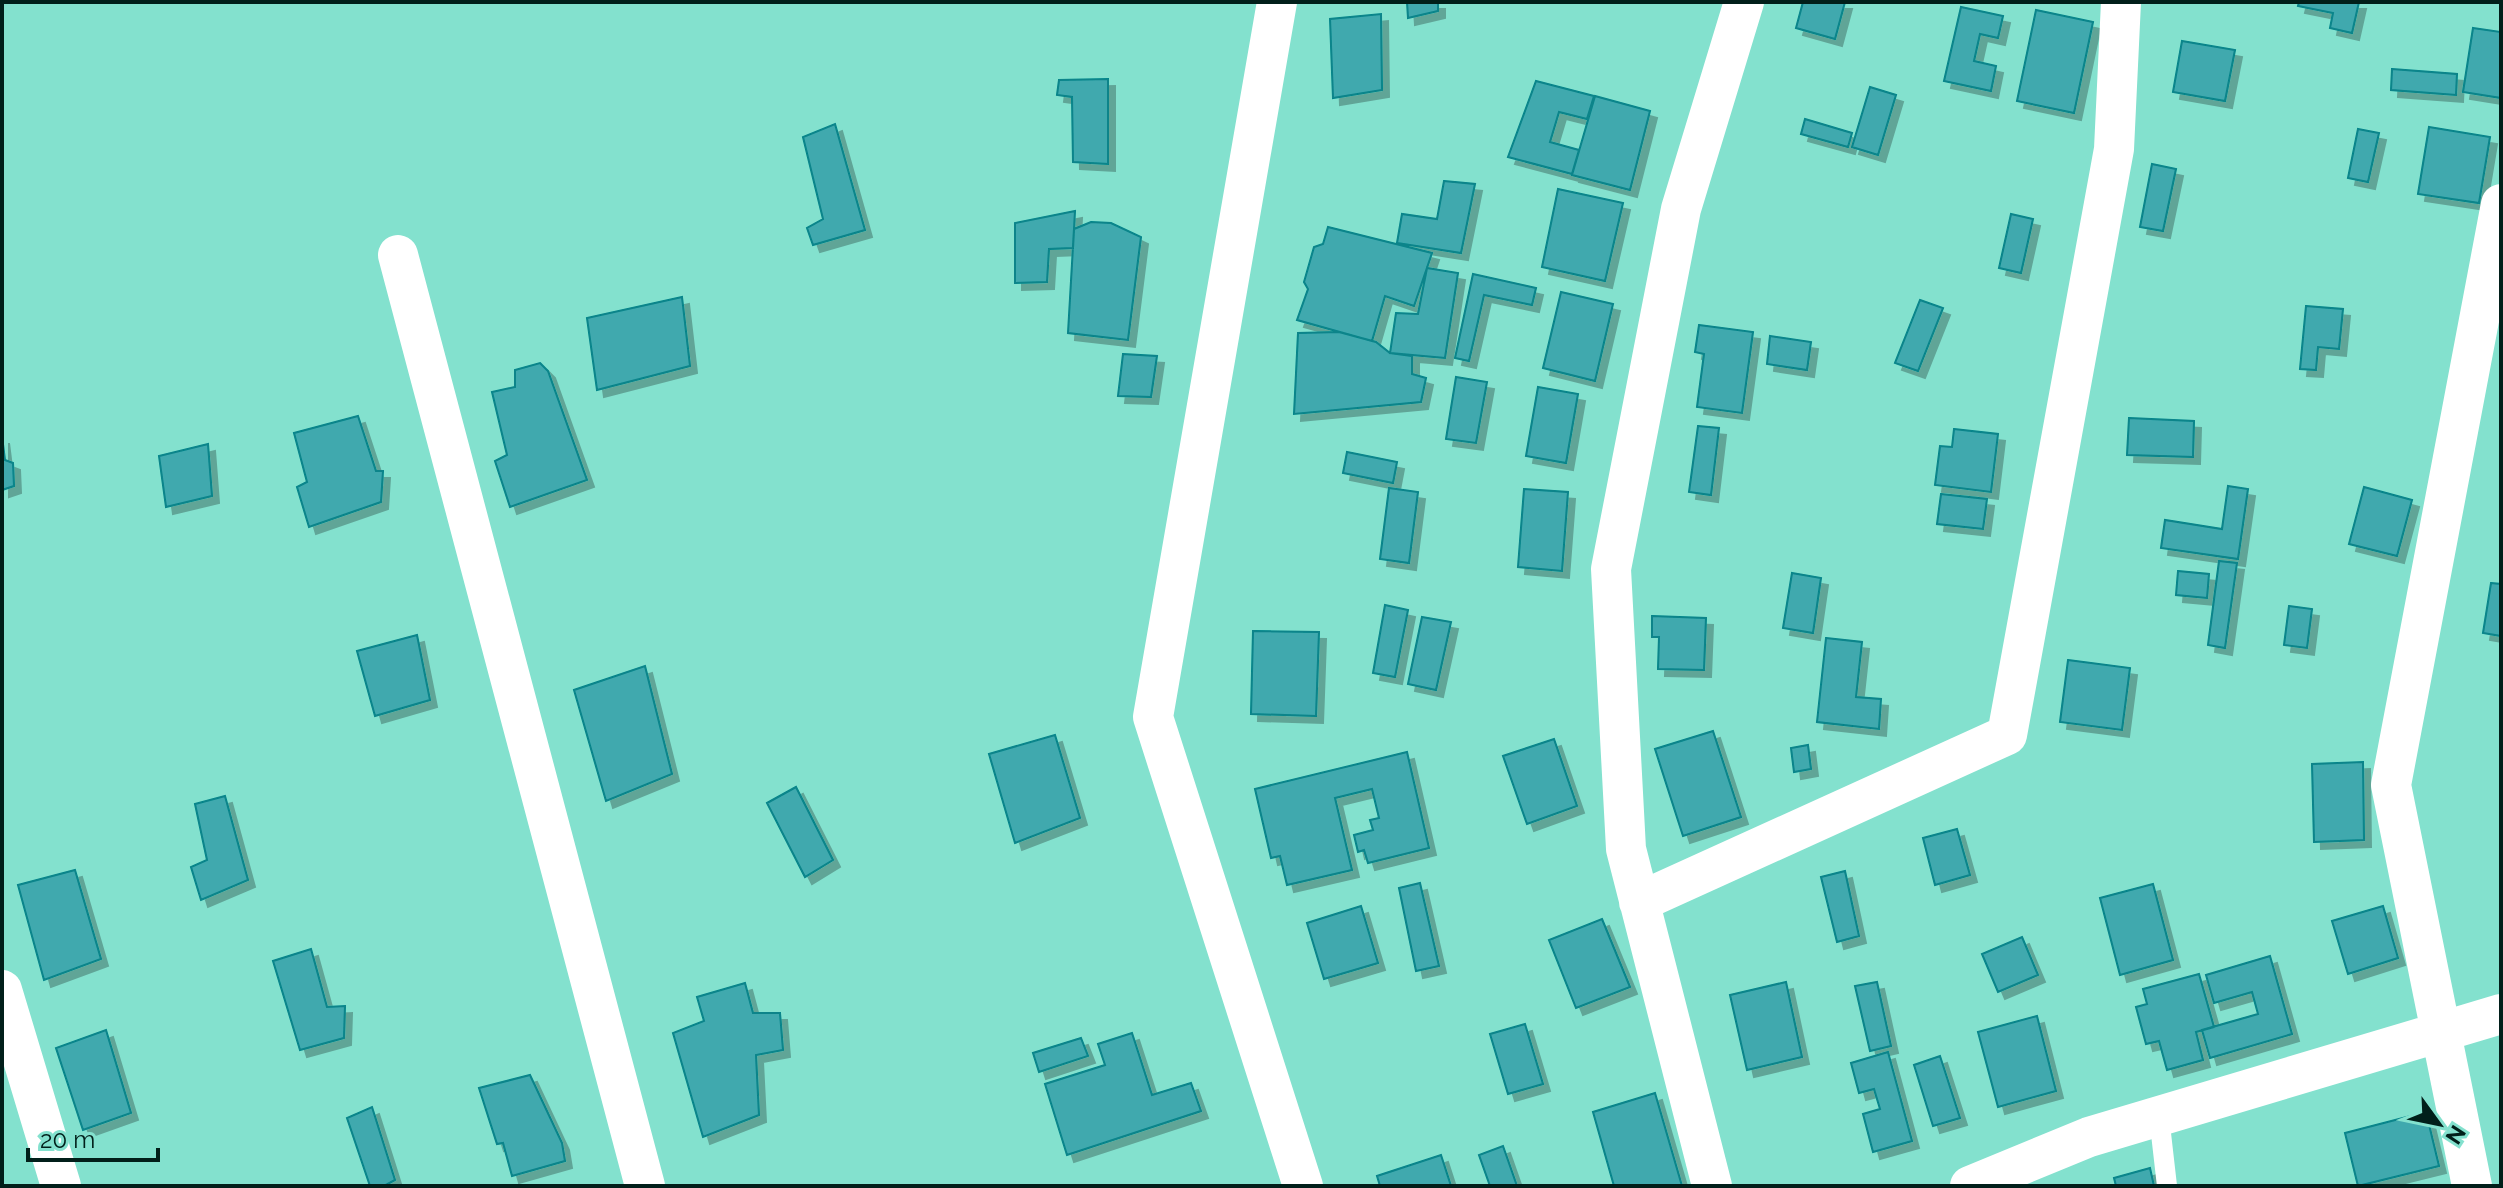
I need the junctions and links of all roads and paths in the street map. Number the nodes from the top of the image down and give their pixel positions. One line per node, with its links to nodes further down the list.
1 (1277, 2): 13 (street)
2 (1744, 2): 6 (street)
3 (2121, 2): 6 (street)
4 (2501, 204): 9 (street)
5 (398, 255): 12 (street)
6 (1639, 902): 14 (street)
7 (2, 990): 11 (street)
8 (2501, 1014): 9 (street)
9 (2441, 1033): 10 (street); 17 (street)
10 (2159, 1116): 15 (street); 16 (lane)
11 (61, 1186)
12 (645, 1186)
13 (1303, 1186)
14 (1712, 1186)
15 (1970, 1186)
16 (2167, 1186)
17 (2472, 1186)

